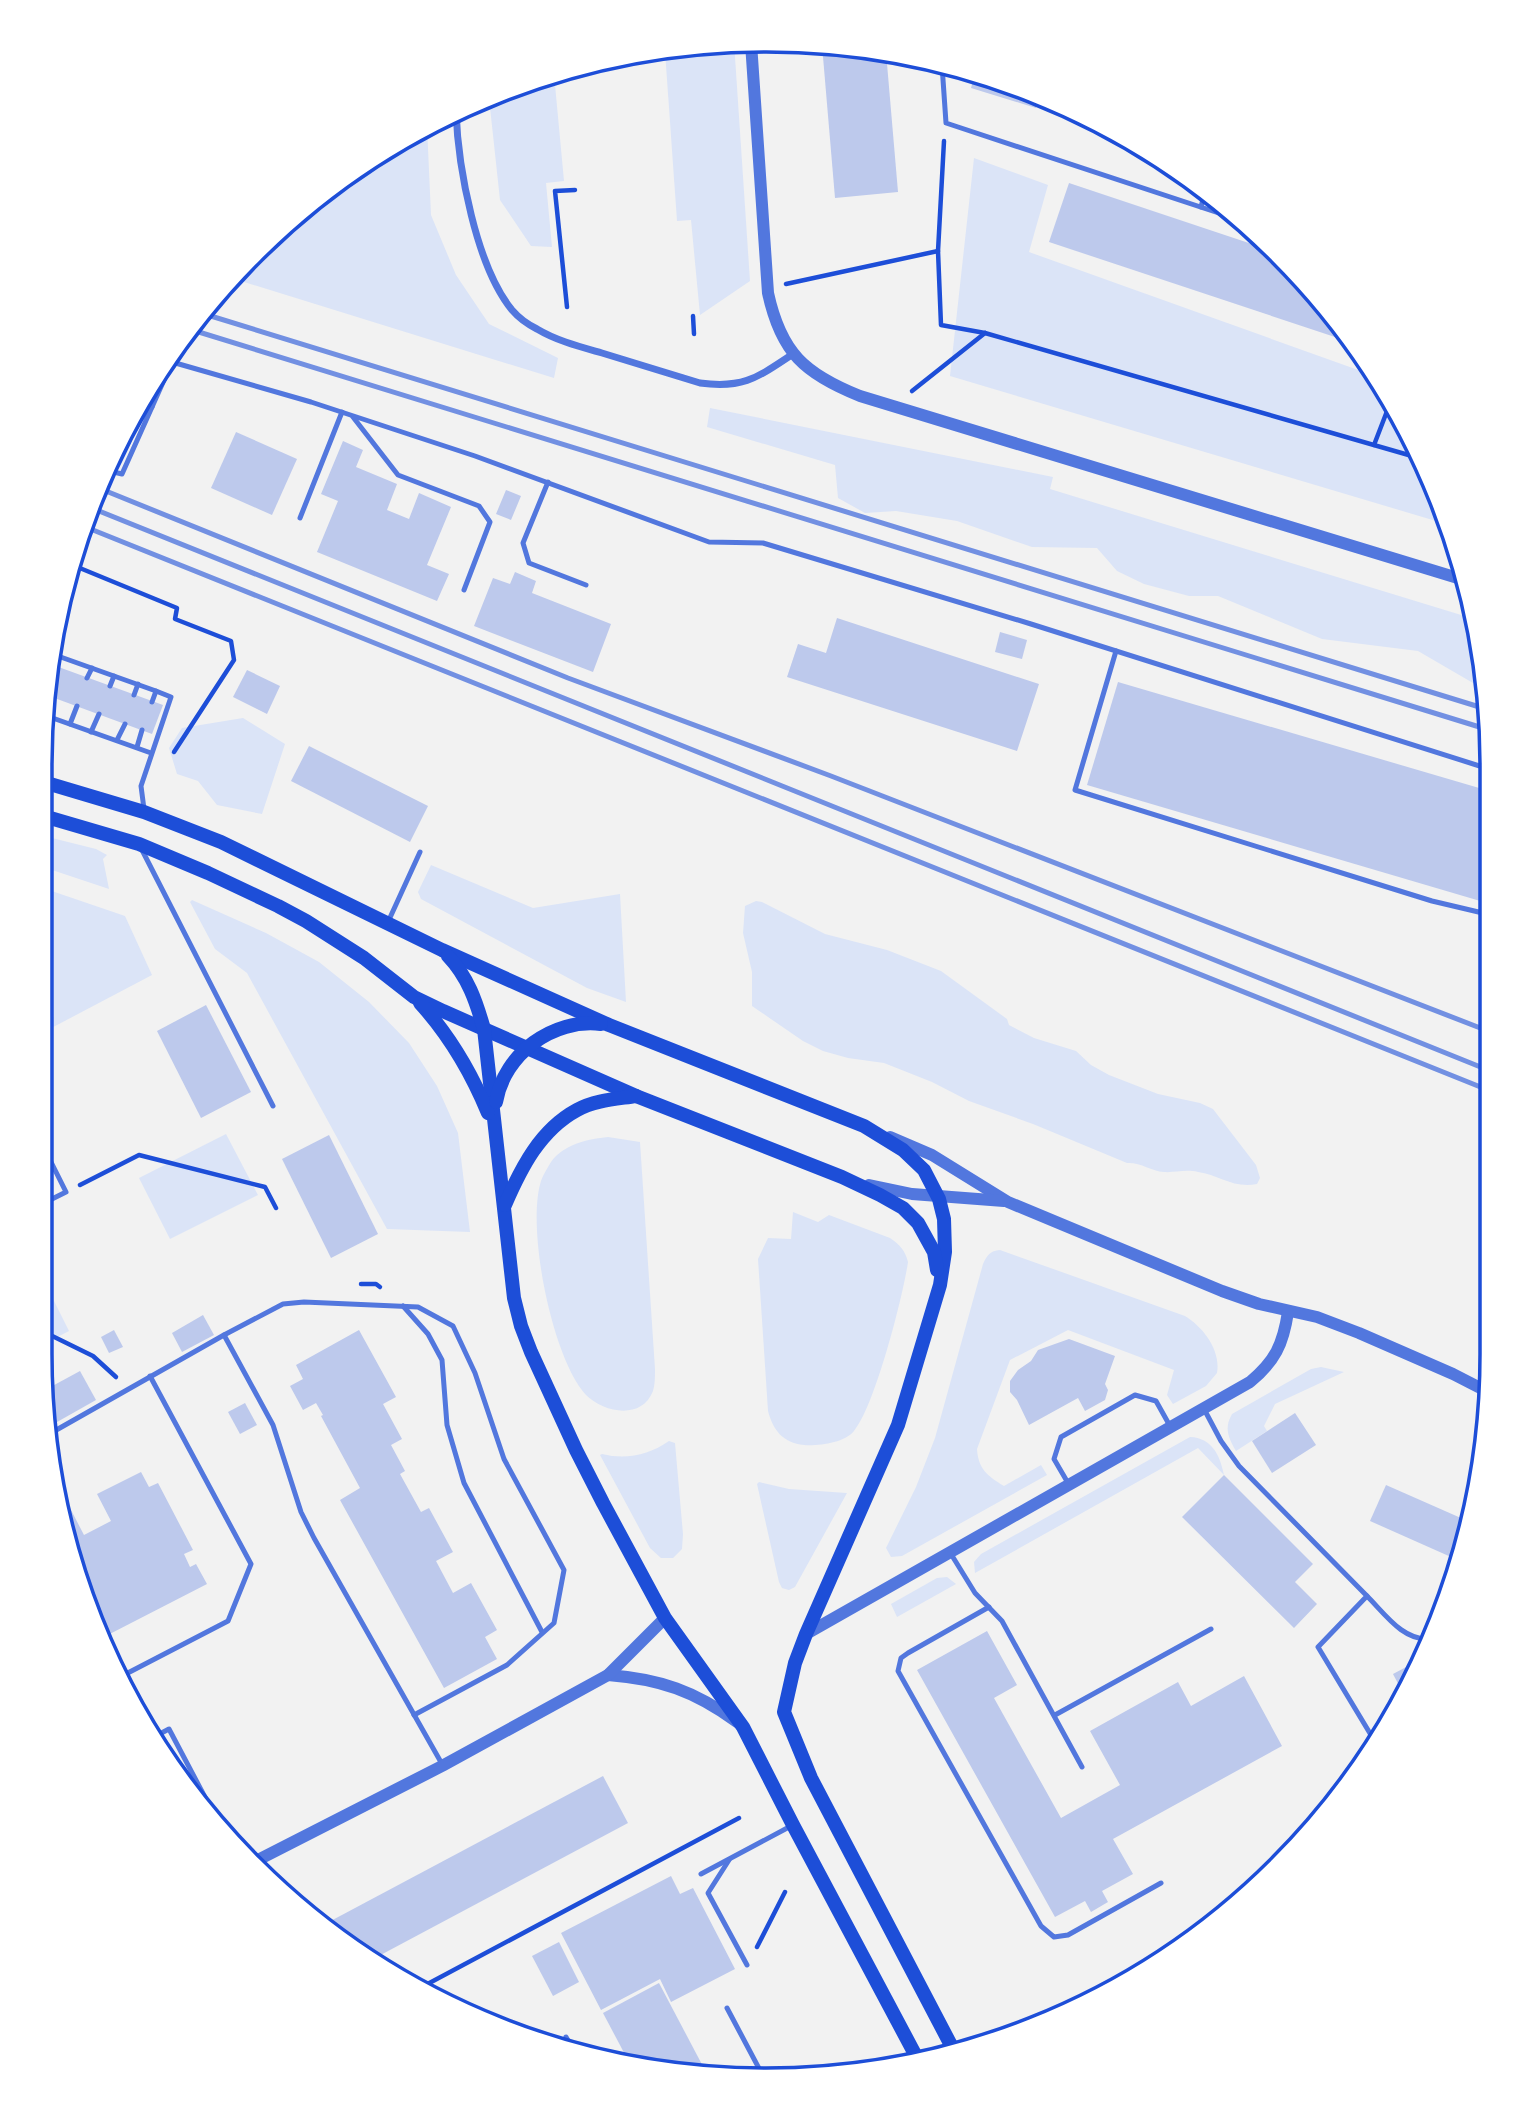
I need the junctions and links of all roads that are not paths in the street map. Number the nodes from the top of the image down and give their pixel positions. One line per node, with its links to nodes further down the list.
1 (752, 53): 7 (street)
2 (943, 75): 5 (lane)
3 (457, 123): 7 (street)
4 (1202, 202): 5 (lane)
5 (1201, 207): 6 (lane)
6 (1213, 211)
7 (793, 354): 16 (street)
8 (177, 364): 11 (lane)
9 (155, 398): 10 (lane)
10 (152, 407): 13 (lane)
11 (342, 412): 12 (lane); 15 (lane)
12 (353, 416): 14 (lane); 18 (lane)
13 (116, 473)
14 (548, 482): 17 (lane); 19 (lane)
15 (300, 518)
16 (1454, 577)
17 (586, 585)
18 (464, 590)
19 (1116, 651): 39 (lane); 45 (lane)
20 (61, 657): 21 (lane)
21 (92, 668): 22 (lane); 23 (lane)
22 (114, 676): 24 (lane); 25 (lane)
23 (87, 678)
24 (138, 684): 26 (lane); 27 (lane)
25 (110, 686)
26 (156, 691): 28 (lane); 38 (lane)
27 (134, 695)
28 (152, 702)
29 (76, 706): 32 (lane)
30 (99, 714): 35 (lane)
31 (54, 718): 32 (lane)
32 (70, 724): 35 (lane)
33 (125, 724): 36 (lane)
34 (142, 730): 37 (lane)
35 (91, 732): 36 (lane)
36 (117, 740): 37 (lane)
37 (137, 747): 38 (lane)
38 (151, 753): 41 (lane)
39 (1480, 766)
40 (52, 785): 41 (main road)
41 (144, 812): 46 (main road)
42 (52, 819): 43 (main road)
43 (139, 844): 48 (main road); 53 (lane)
44 (420, 852): 46 (lane)
45 (1480, 912)
46 (388, 923): 47 (main road)
47 (442, 950): 49 (main road); 50 (main road)
48 (414, 997): 50 (main road); 54 (main road)
49 (609, 1025): 51 (main road); 55 (main road)
50 (484, 1029): 51 (main road); 54 (main road)
51 (527, 1047): 52 (main road); 54 (main road)
52 (636, 1096): 57 (main road); 61 (main road)
53 (273, 1106)
54 (493, 1124): 61 (main road)
55 (864, 1126): 58 (main road); 60 (street)
56 (52, 1164): 59 (lane)
57 (842, 1177): 58 (street); 62 (main road)
58 (938, 1196): 60 (street); 62 (main road)
59 (52, 1199)
60 (1008, 1202): 64 (street)
61 (505, 1206): 75 (main road)
62 (940, 1285): 78 (main road)
63 (402, 1305): 65 (lane); 77 (lane); 77 (lane)
64 (1288, 1312): 67 (street); 68 (street)
65 (224, 1335): 66 (lane); 82 (lane)
66 (150, 1376): 70 (lane); 80 (lane)
67 (1479, 1387)
68 (1204, 1409): 69 (street); 73 (lane)
69 (1171, 1428): 71 (street); 71 (lane)
70 (57, 1430)
71 (1070, 1486): 72 (street)
72 (951, 1553): 74 (lane); 78 (street)
73 (1367, 1596): 79 (lane); 86 (lane)
74 (989, 1607): 83 (lane); 94 (lane)
75 (665, 1618): 81 (street); 84 (main road)
76 (1211, 1629): 83 (lane)
77 (542, 1632): 82 (lane)
78 (806, 1634): 97 (main road)
79 (1419, 1640)
80 (128, 1673)
81 (608, 1675): 84 (street); 87 (street)
82 (414, 1715): 87 (lane)
83 (1055, 1715): 88 (lane)
84 (743, 1727): 90 (main road)
85 (162, 1733): 89 (lane)
86 (1370, 1733)
87 (442, 1766): 91 (street)
88 (1082, 1767)
89 (202, 1791)
90 (793, 1825): 92 (lane); 98 (main road)
91 (261, 1859)
92 (729, 1860): 93 (lane); 95 (lane)
93 (701, 1874)
94 (1161, 1883)
95 (747, 1965)
96 (727, 2008): 99 (lane)
97 (950, 2043)
98 (914, 2052)
99 (759, 2068)

